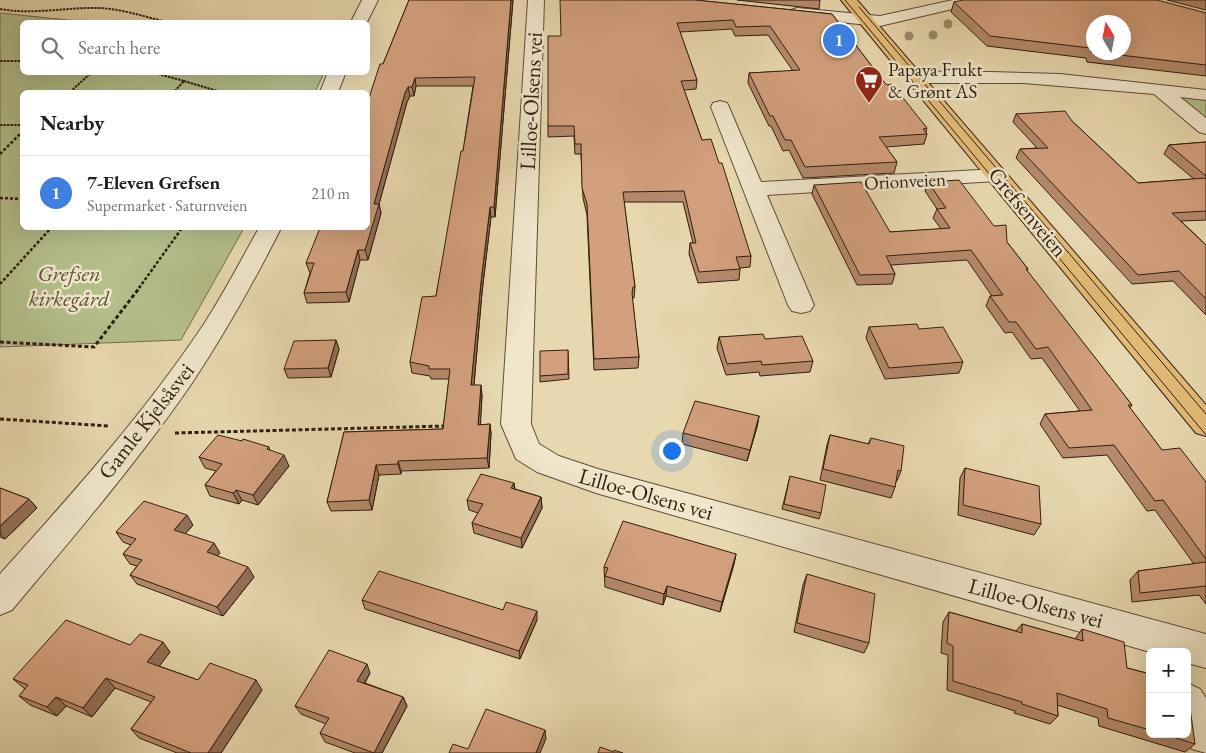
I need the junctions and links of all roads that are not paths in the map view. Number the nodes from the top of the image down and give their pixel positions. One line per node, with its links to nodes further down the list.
1 (370, 0): 6 (street)
2 (536, 0): 21 (street, Lilloe-Olsens vei)
3 (849, 0): 7 (main road, Grefsenveien)
4 (973, 0): 7 (street)
5 (780, 11): 7 (street)
6 (360, 20)
7 (867, 21): 9 (main road, Grefsenveien)
8 (336, 75): 10 (street)
9 (914, 78): 11 (street); 15 (main road, Grefsenveien)
10 (331, 90)
11 (1160, 90): 12 (street); 14 (street)
12 (1206, 95)
13 (720, 107): 16 (street)
14 (1206, 128)
15 (997, 176): 16 (street, Orionveien); 19 (main road, Grefsenveien)
16 (752, 189): 18 (street)
17 (269, 230): 20 (street, Gamle Kjelsåsvei)
18 (801, 305)
19 (1206, 424)
20 (0, 599)
21 (1145, 642): 22 (street, Lilloe-Olsens vei)
22 (1206, 651)
23 (1191, 709): 24 (street)
24 (1206, 735)

